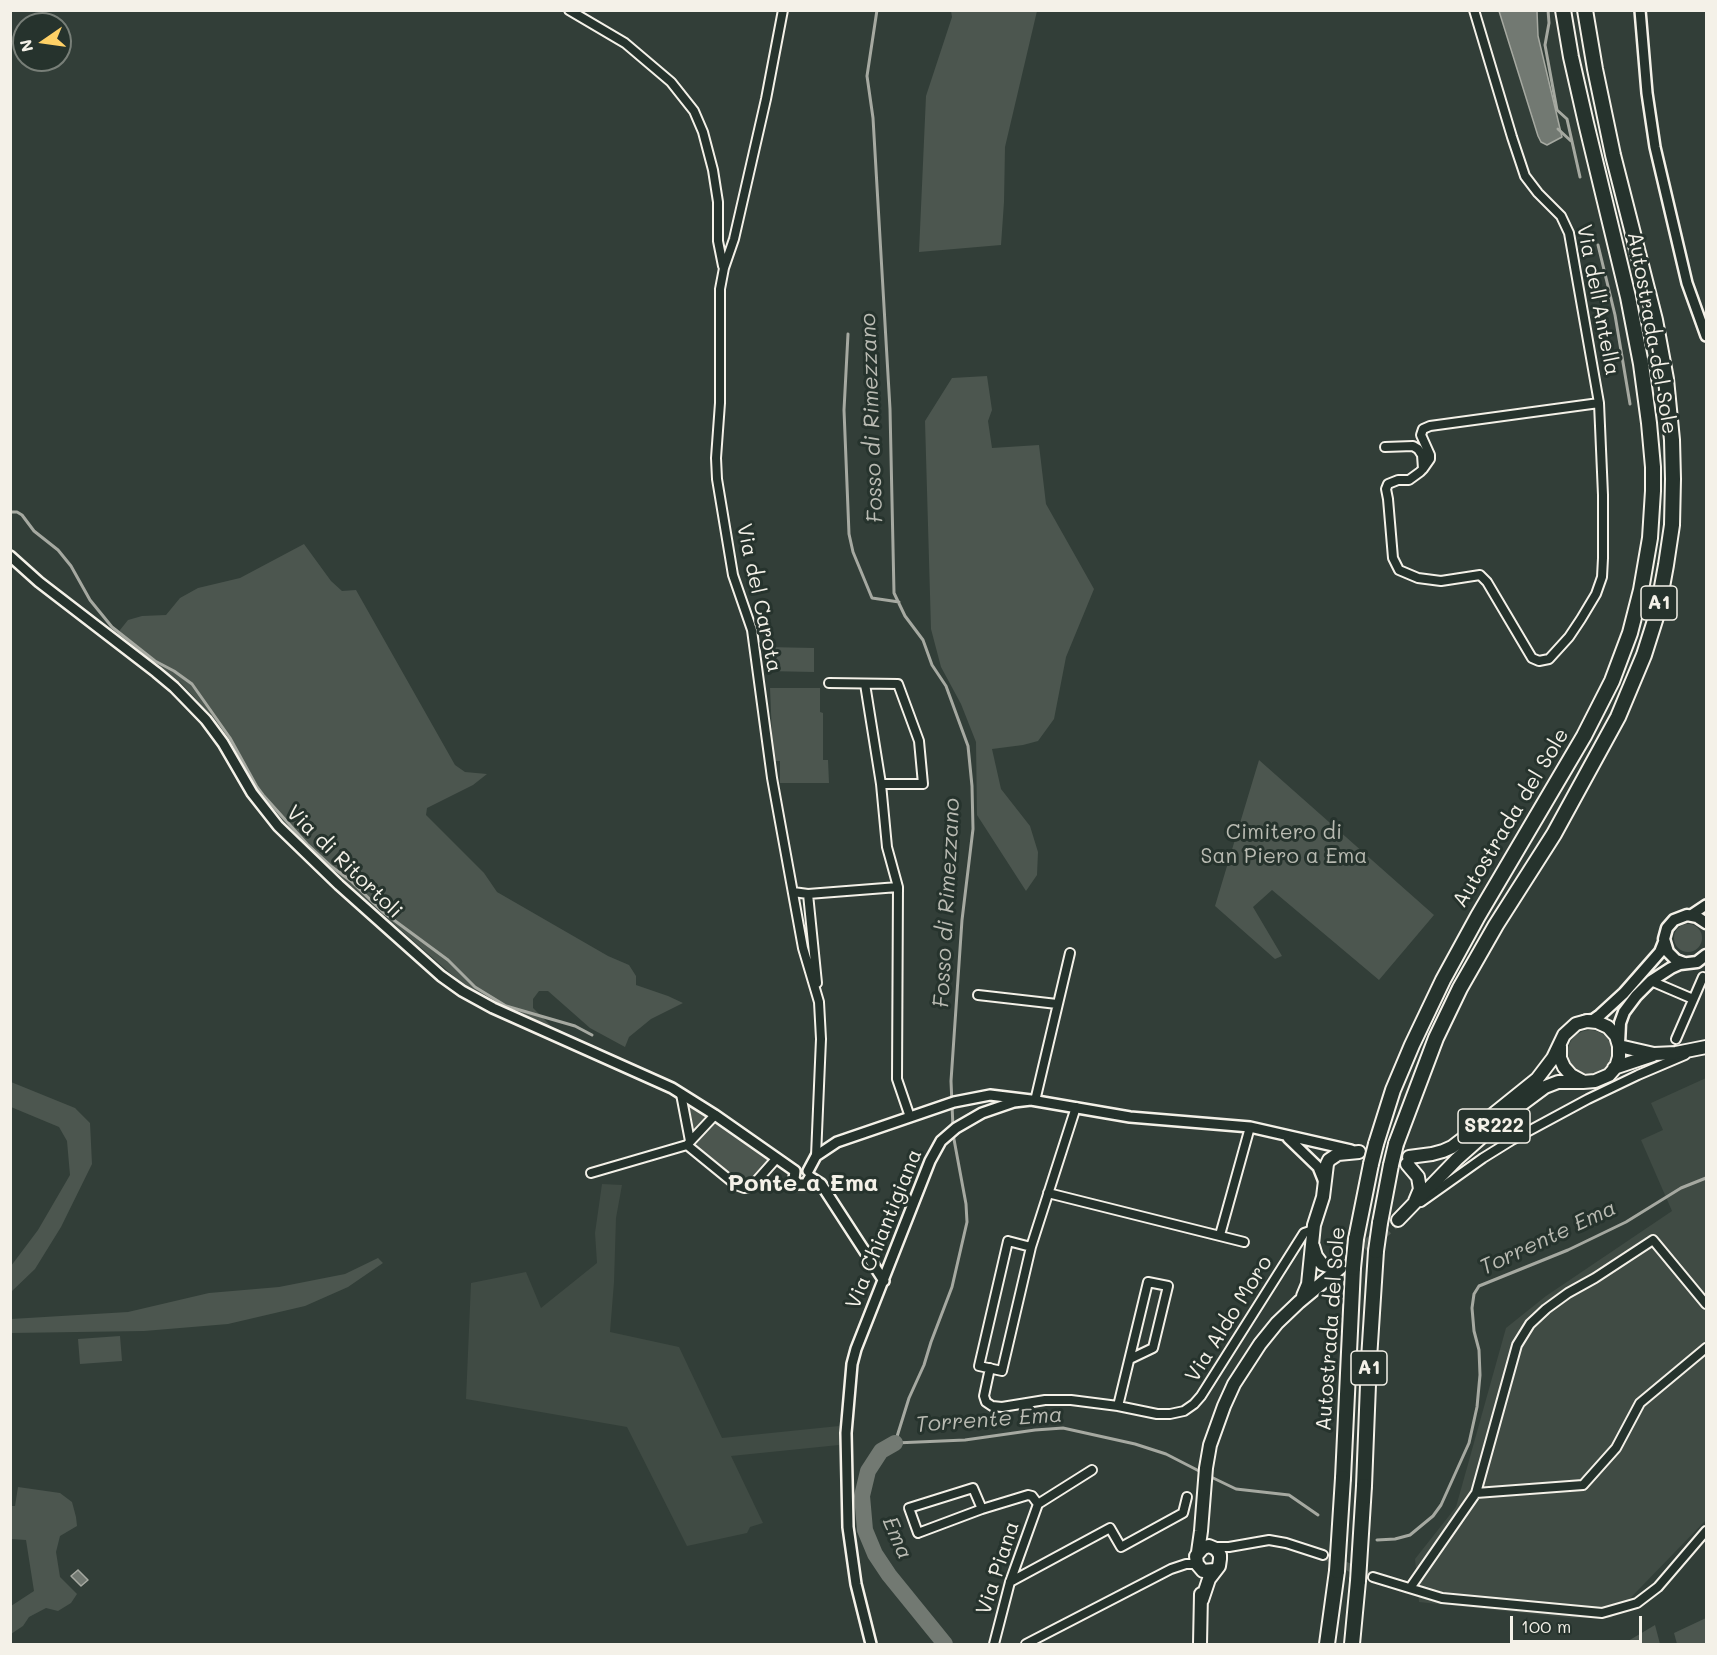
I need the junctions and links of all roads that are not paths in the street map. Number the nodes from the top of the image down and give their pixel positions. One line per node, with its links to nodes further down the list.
1 (569, 10): 7 (street, Via del Carota)
2 (783, 10): 7 (street, Via del Carota)
3 (1474, 10): 11 (street, Via dell'Antella)
4 (1563, 10): 66 (highway, Autostrada del Sole / A1, bridge)
5 (1585, 10): 93 (highway, Autostrada del Sole / A1, bridge)
6 (1640, 10): 8 (street)
7 (724, 268): 19 (street, Via del Carota)
8 (1694, 303): 9 (street); 10 (street)
9 (1707, 321)
10 (1707, 336)
11 (1599, 403): 13 (street, Via dell'Antella); 13 (street, Via dell'Antella)
12 (1385, 447): 13 (street)
13 (1423, 469)
14 (10, 556): 43 (street, Via di Ritortoli)
15 (829, 683): 16 (street)
16 (866, 684): 17 (street); 17 (street)
17 (881, 784): 18 (street)
18 (898, 887): 20 (street); 48 (street)
19 (793, 892): 20 (street); 33 (street, Via del Carota)
20 (808, 894): 33 (street, Via del Carota)
21 (1707, 905): 22 (street)
22 (1691, 915): 23 (main road); 24 (main road)
23 (1707, 923)
24 (1664, 942): 28 (main road); 35 (main road)
25 (1070, 952): 34 (street)
26 (1707, 955): 27 (main road)
27 (1702, 962): 28 (main road)
28 (1684, 963): 30 (main road)
29 (1703, 977): 32 (street)
30 (1651, 981): 32 (street); 38 (main road)
31 (978, 995): 34 (street)
32 (1693, 999): 36 (street)
33 (819, 1002): 53 (street, Via del Carota)
34 (1057, 1004): 45 (street)
35 (1583, 1021): 37 (main road, SR222); 38 (main road)
36 (1676, 1039)
37 (1560, 1044): 42 (main road); 60 (main road, SR222)
38 (1619, 1045): 40 (main road); 41 (main road)
39 (1704, 1048): 40 (main road); 44 (street)
40 (1654, 1054): 41 (main road)
41 (1614, 1068): 42 (main road)
42 (1596, 1081): 44 (street); 60 (main road, SR222)
43 (681, 1094): 47 (street, Via di Ritortoli); 51 (street)
44 (1588, 1099): 60 (street)
45 (1033, 1100): 46 (street, Via Chiantigiana); 48 (street, Via Chiantigiana); 67 (street, Via Chiantigiana)
46 (1076, 1107): 49 (street, Via Chiantigiana); 59 (street)
47 (715, 1115): 51 (street); 54 (street, Via di Ritortoli)
48 (910, 1117): 53 (street)
49 (1250, 1127): 50 (street, Via Chiantigiana); 62 (street)
50 (1284, 1135): 52 (street, Via Chiantigiana); 58 (street, Via Chiantigiana)
51 (689, 1143): 54 (street); 56 (street)
52 (1359, 1152): 58 (main road, Via Chiantigiana)
53 (816, 1156): 57 (street)
54 (776, 1159): 55 (street, Via di Ritortoli)
55 (795, 1172): 57 (street); 57 (street)
56 (591, 1173)
57 (809, 1174): 67 (street)
58 (1324, 1186): 63 (main road, Via Chiantigiana)
59 (1048, 1193): 62 (street); 65 (street)
60 (1412, 1207): 61 (main road, SR222)
61 (1398, 1220)
62 (1220, 1236): 64 (street)
63 (1312, 1237): 66 (main road); 68 (main road, Via Chiantigiana); 73 (street, Via Aldo Moro)
64 (1244, 1242)
65 (1031, 1247): 72 (street); 72 (street)
66 (1344, 1267): 68 (main road, Via Chiantigiana); 92 (highway, Autostrada del Sole / A1, bridge)
67 (884, 1281): 88 (street, Via Chiantigiana)
68 (1299, 1302): 82 (main road, Via Chiantigiana)
69 (1707, 1304): 75 (street)
70 (1707, 1348): 75 (street)
71 (1130, 1359): 71 (street); 73 (street)
72 (990, 1368): 73 (street, Via Aldo Moro)
73 (1118, 1406)
74 (1092, 1470): 77 (street, Via Piana)
75 (1476, 1493): 86 (street)
76 (1187, 1497): 85 (street)
77 (1038, 1504): 78 (street, Via Piana); 85 (street, Via Piana)
78 (982, 1509): 78 (street, Via Piana)
79 (1707, 1531): 86 (street)
80 (1229, 1547): 81 (street); 82 (street); 83 (street)
81 (1323, 1555)
82 (1203, 1556): 83 (main road); 83 (main road, Via Chiantigiana); 87 (main road, Via Chiantigiana); 90 (street)
83 (1217, 1565): 87 (main road, Via Chiantigiana)
84 (1373, 1576): 86 (street)
85 (1010, 1582): 89 (street, Via Piana)
86 (1410, 1588)
87 (1202, 1600): 91 (main road, Via Chiantigiana)
88 (871, 1644)
89 (994, 1644)
90 (1026, 1644)
91 (1200, 1644)
92 (1327, 1644)
93 (1352, 1644)

